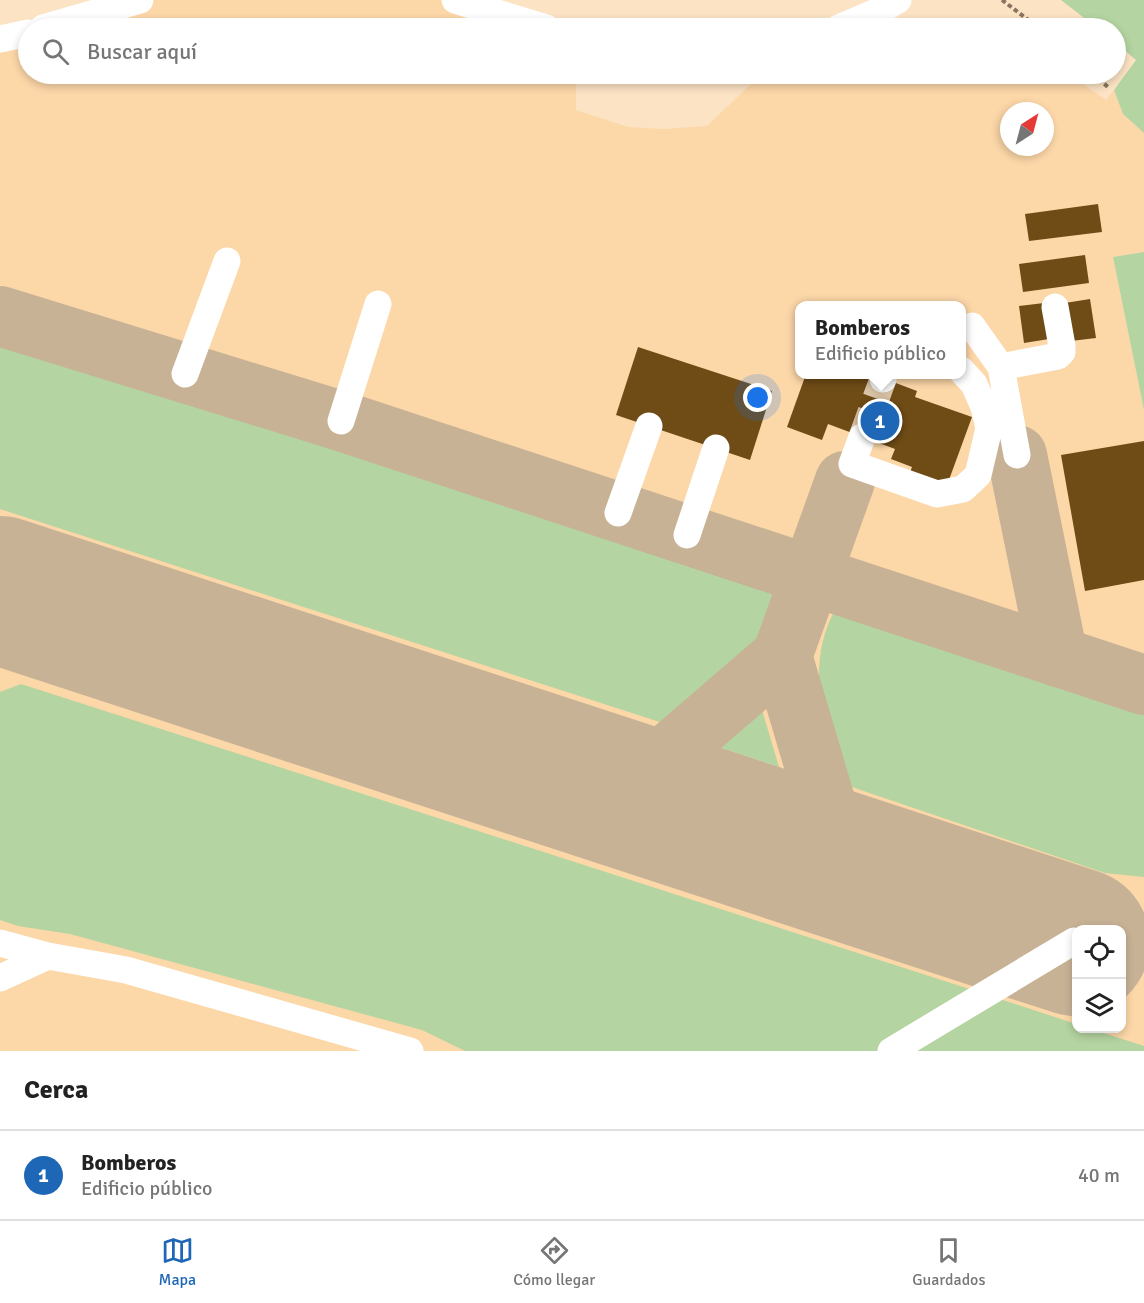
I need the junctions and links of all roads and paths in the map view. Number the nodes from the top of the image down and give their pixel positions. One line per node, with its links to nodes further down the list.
1 (140, 0): 5 (street)
2 (455, 0): 6 (street)
3 (898, 0): 7 (street)
4 (1002, 0): 8 (path)
5 (78, 18)
6 (514, 18)
7 (862, 18)
8 (1026, 18)
9 (18, 35): 10 (street)
10 (0, 39)
11 (1104, 84): 12 (path)
12 (1109, 88)
13 (227, 261): 18 (street)
14 (378, 304): 20 (street)
15 (1054, 307): 17 (street)
16 (972, 326): 17 (street)
17 (1001, 367): 24 (street)
18 (185, 375)
19 (966, 375): 22 (street)
20 (340, 421)
21 (649, 426): 25 (street)
22 (862, 437)
23 (716, 448): 26 (street)
24 (1017, 455)
25 (618, 513)
26 (687, 535)
27 (1072, 942): 32 (street)
28 (0, 943): 29 (street)
29 (48, 956): 30 (street); 31 (street)
30 (0, 978)
31 (410, 1051)
32 (891, 1051)

